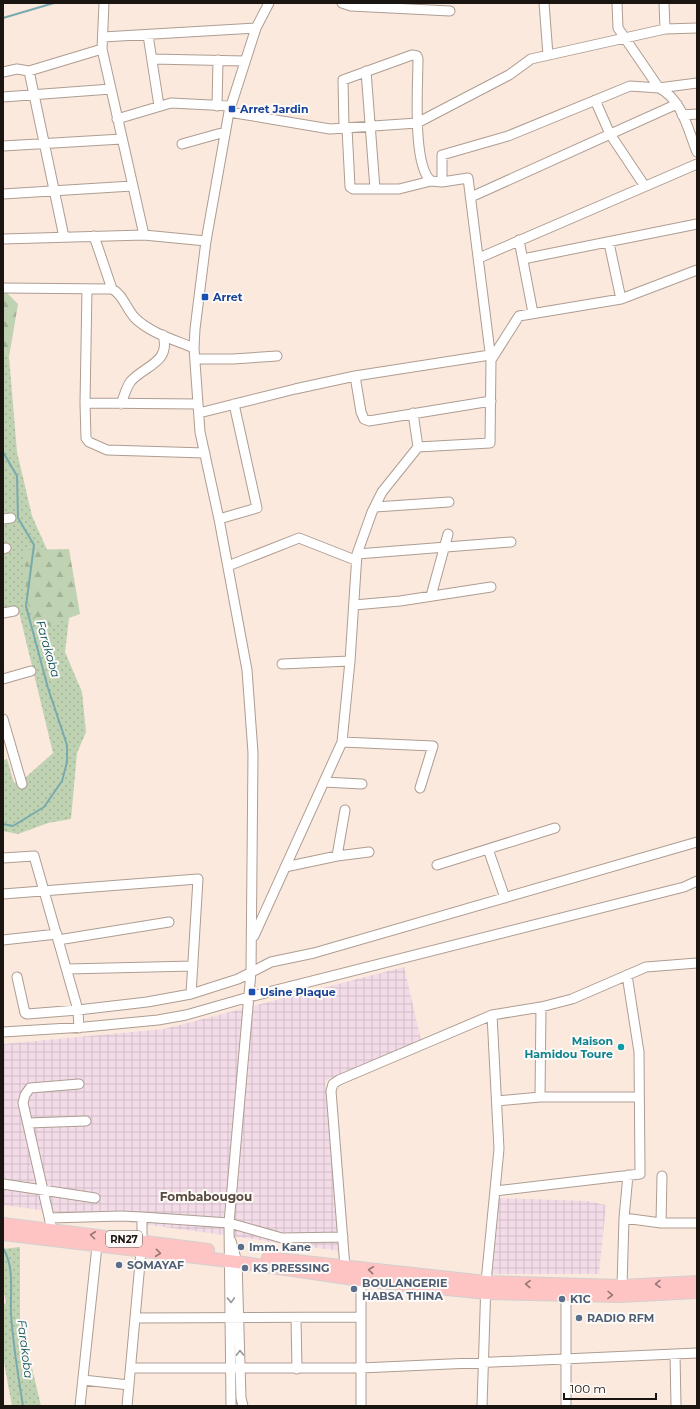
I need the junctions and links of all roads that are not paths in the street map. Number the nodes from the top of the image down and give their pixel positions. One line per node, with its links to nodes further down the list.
1 (104, 3): 13 (street)
2 (269, 3): 9 (street)
3 (342, 3): 7 (street)
4 (544, 3): 16 (street)
5 (616, 3): 14 (street)
6 (664, 3): 11 (street)
7 (386, 5): 8 (street)
8 (450, 12)
9 (256, 28): 12 (street); 19 (street)
10 (697, 28): 11 (street)
11 (665, 29): 14 (street)
12 (148, 35): 13 (street); 17 (street)
13 (103, 37): 15 (street)
14 (625, 38): 16 (street); 24 (street)
15 (102, 49): 20 (street); 25 (street)
16 (548, 55): 36 (street)
17 (152, 59): 18 (street); 30 (street)
18 (218, 60): 19 (street); 31 (street)
19 (245, 61): 32 (street)
20 (29, 70): 22 (street); 26 (street)
21 (366, 71): 36 (street); 37 (street); 38 (street)
22 (3, 72)
23 (697, 83): 24 (street)
24 (659, 88): 28 (street); 29 (street)
25 (111, 89): 26 (street); 35 (street)
26 (34, 95): 27 (street); 42 (street)
27 (3, 97)
28 (595, 100): 40 (street); 48 (street)
29 (677, 104): 34 (street); 40 (street)
30 (159, 106): 31 (street); 35 (street)
31 (217, 106): 32 (street)
32 (229, 109): 38 (street); 39 (street)
33 (697, 114): 34 (street)
34 (682, 115): 45 (street)
35 (117, 119): 41 (street)
36 (417, 123): 37 (street); 47 (street)
37 (370, 126): 38 (street); 51 (street)
38 (345, 128): 51 (street)
39 (225, 132): 43 (street); 61 (street)
40 (610, 134): 49 (street); 54 (street)
41 (122, 139): 42 (street); 50 (street)
42 (44, 143): 44 (street); 52 (street)
43 (182, 144)
44 (3, 146)
45 (697, 152)
46 (697, 164): 49 (street)
47 (431, 181): 48 (street); 51 (street)
48 (442, 182): 54 (street)
49 (644, 185): 60 (street)
50 (132, 186): 52 (street); 56 (street)
51 (374, 189)
52 (54, 191): 53 (street); 58 (street)
53 (3, 194)
54 (471, 197): 63 (street)
55 (697, 224): 62 (street)
56 (144, 235): 57 (street); 61 (street)
57 (94, 236): 58 (street); 67 (street)
58 (64, 237): 59 (street)
59 (3, 239)
60 (519, 240): 63 (street); 64 (street)
61 (206, 241): 72 (street)
62 (609, 243): 64 (street); 69 (street)
63 (479, 258): 74 (street)
64 (523, 259): 70 (street)
65 (697, 270): 69 (street)
66 (3, 288): 68 (street)
67 (112, 288): 68 (street); 71 (street)
68 (87, 289): 78 (street)
69 (621, 299): 70 (street)
70 (533, 313): 74 (street)
71 (163, 335): 72 (street); 79 (street)
72 (194, 348): 75 (street)
73 (277, 356): 75 (street)
74 (491, 357): 76 (street); 77 (street)
75 (195, 359): 81 (street)
76 (355, 376): 80 (street); 82 (street)
77 (491, 401): 82 (street); 83 (street)
78 (85, 403): 79 (street); 84 (street)
79 (121, 404): 81 (street)
80 (234, 404): 81 (street); 87 (street)
81 (198, 408): 84 (street)
82 (413, 413): 83 (street)
83 (418, 447): 86 (street)
84 (205, 453): 87 (street)
85 (449, 502): 86 (street)
86 (375, 507): 91 (street)
87 (219, 519): 92 (street)
88 (448, 534): 90 (street)
89 (510, 542): 90 (street)
90 (444, 548): 91 (street); 94 (street)
91 (356, 557): 92 (street); 95 (street)
92 (228, 566): 123 (street)
93 (491, 587): 94 (street)
94 (431, 596): 95 (street)
95 (354, 605): 98 (street)
96 (14, 611): 97 (street)
97 (3, 613)
98 (350, 661): 99 (street); 103 (street)
99 (282, 664)
100 (31, 671): 101 (street)
101 (3, 679)
102 (3, 719): 105 (street)
103 (342, 742): 104 (street); 107 (street)
104 (324, 782): 106 (street); 116 (street)
105 (22, 784)
106 (362, 784)
107 (420, 788)
108 (345, 810): 113 (street)
109 (555, 828): 111 (street)
110 (697, 842): 120 (street)
111 (488, 849): 115 (street); 120 (street)
112 (369, 852): 113 (street)
113 (337, 856): 116 (street)
114 (3, 858): 118 (street)
115 (436, 865)
116 (285, 867): 123 (street)
117 (697, 881): 132 (street)
118 (44, 891): 119 (street); 122 (street); 126 (street)
119 (3, 894)
120 (505, 898): 128 (street)
121 (170, 922): 122 (street)
122 (58, 937): 124 (street); 127 (street)
123 (252, 939): 128 (street)
124 (3, 940)
125 (697, 963): 129 (street)
126 (193, 966): 127 (street); 131 (street)
127 (67, 969): 134 (street)
128 (251, 972): 131 (street); 132 (street)
129 (627, 975): 133 (street); 139 (street)
130 (17, 977): 134 (street)
131 (191, 994): 134 (street)
132 (249, 998): 136 (street); 152 (street)
133 (541, 1007): 135 (street); 140 (street)
134 (78, 1010): 136 (street)
135 (492, 1015): 141 (street); 159 (street)
136 (79, 1028): 137 (street)
137 (3, 1032)
138 (79, 1084): 143 (street)
139 (639, 1097): 140 (street); 144 (street)
140 (540, 1098): 141 (street)
141 (497, 1101): 148 (street)
142 (86, 1121): 143 (street)
143 (28, 1123): 147 (street)
144 (628, 1175): 148 (street); 151 (street)
145 (662, 1176): 153 (street)
146 (3, 1184): 147 (street)
147 (44, 1191): 149 (street); 156 (street)
148 (495, 1191): 167 (street)
149 (95, 1198)
150 (142, 1217): 152 (street); 156 (street); 161 (street)
151 (624, 1218): 153 (street); 166 (street)
152 (229, 1223): 159 (street); 162 (street)
153 (661, 1223): 154 (street)
154 (697, 1223)
155 (3, 1224): 157 (main road, RN27)
156 (51, 1224): 157 (main road, RN27); 161 (main road, RN27, one-way to 156)
157 (19, 1231): 158 (main road, RN27); 160 (main road, RN27)
158 (3, 1234)
159 (343, 1237): 163 (street)
160 (98, 1246): 161 (main road, RN27); 182 (street)
161 (142, 1246): 162 (main road, RN27); 171 (street)
162 (233, 1258): 163 (main road, RN27); 164 (main road, RN27); 172 (street)
163 (345, 1267): 167 (main road, RN27, one-way to 163)
164 (361, 1280): 167 (main road, RN27); 170 (street)
165 (697, 1282): 166 (main road, RN27, one-way to 166)
166 (622, 1286): 167 (main road, RN27, one-way to 167)
167 (486, 1288): 169 (main road, RN27); 177 (street)
168 (697, 1292): 169 (main road, RN27, one-way to 168)
169 (566, 1295): 176 (street)
170 (361, 1317): 173 (street); 180 (street)
171 (136, 1318): 172 (street); 178 (street)
172 (236, 1318): 173 (street); 179 (street)
173 (296, 1318): 181 (street)
174 (675, 1354): 175 (street); 176 (street); 191 (street)
175 (697, 1354)
176 (566, 1359): 177 (street); 190 (street)
177 (483, 1363): 180 (street); 189 (street)
178 (131, 1368): 179 (street); 183 (street)
179 (236, 1368): 181 (street); 186 (street); 187 (street)
180 (361, 1368): 181 (street); 188 (street)
181 (297, 1369)
182 (83, 1380): 183 (street); 184 (street)
183 (129, 1384): 185 (street)
184 (80, 1406)
185 (127, 1406)
186 (231, 1406): 187 (street)
187 (243, 1406)
188 (362, 1406)
189 (482, 1406)
190 (566, 1406)
191 (676, 1406)

